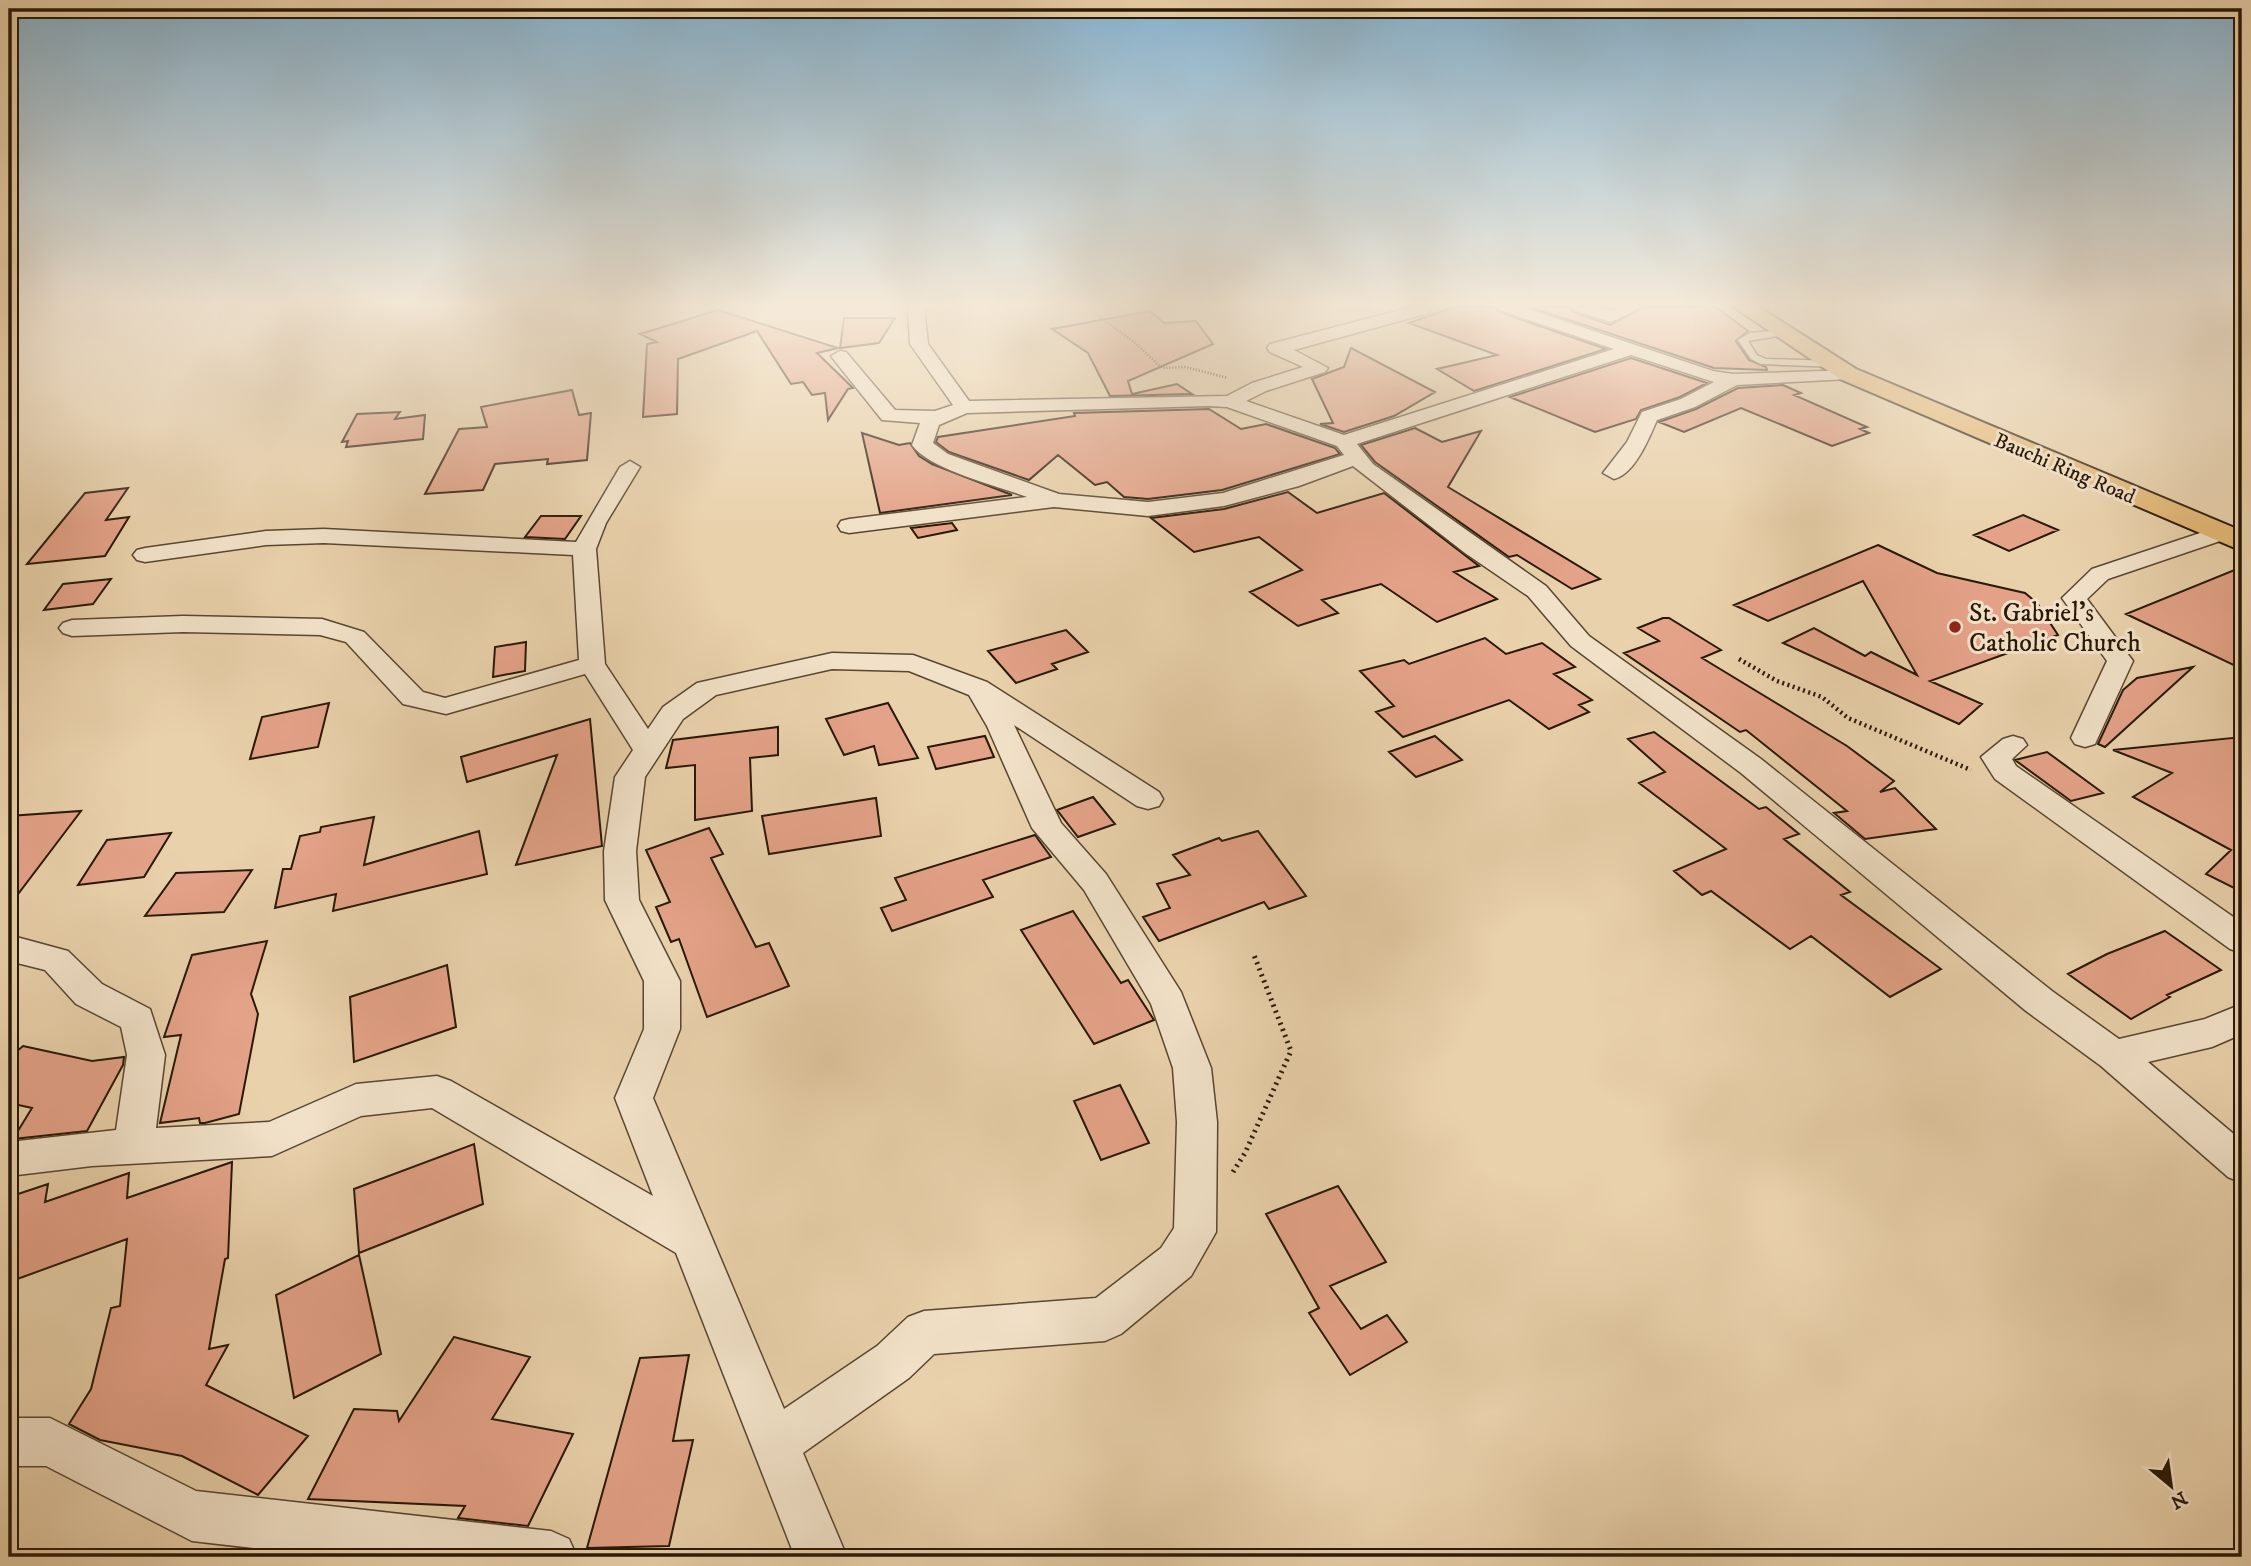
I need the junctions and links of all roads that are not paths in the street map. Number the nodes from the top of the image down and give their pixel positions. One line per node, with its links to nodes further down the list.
1 (860, 380): 9 (street)
2 (945, 380): 8 (street)
3 (1281, 380): 7 (street)
4 (1545, 380): 10 (street)
5 (1734, 380): 12 (street)
6 (1868, 380): 15 (main road, Bauchi Ring Road)
7 (1230, 402): 8 (street); 10 (street)
8 (964, 407): 9 (street)
9 (937, 417): 13 (street)
10 (1351, 450): 13 (street); 28 (street)
11 (630, 467): 16 (street)
12 (1614, 473)
13 (1054, 500): 14 (street)
14 (849, 526)
15 (2232, 538): 21 (street)
16 (584, 549): 17 (street); 19 (street)
17 (145, 555)
18 (72, 628): 19 (street)
19 (592, 664): 23 (street)
20 (977, 688): 23 (street); 24 (street); 34 (street)
21 (2085, 737)
22 (2013, 745): 25 (street)
23 (648, 751): 32 (street)
24 (1149, 799)
25 (2242, 940)
26 (9, 948): 29 (street)
27 (2242, 1018): 28 (street)
28 (2113, 1055): 31 (street)
29 (134, 1146): 30 (street); 32 (street)
30 (9, 1159)
31 (2242, 1165)
32 (692, 1240): 34 (street)
33 (9, 1442): 35 (street)
34 (775, 1444): 36 (street)
35 (551, 1557)
36 (821, 1557)

